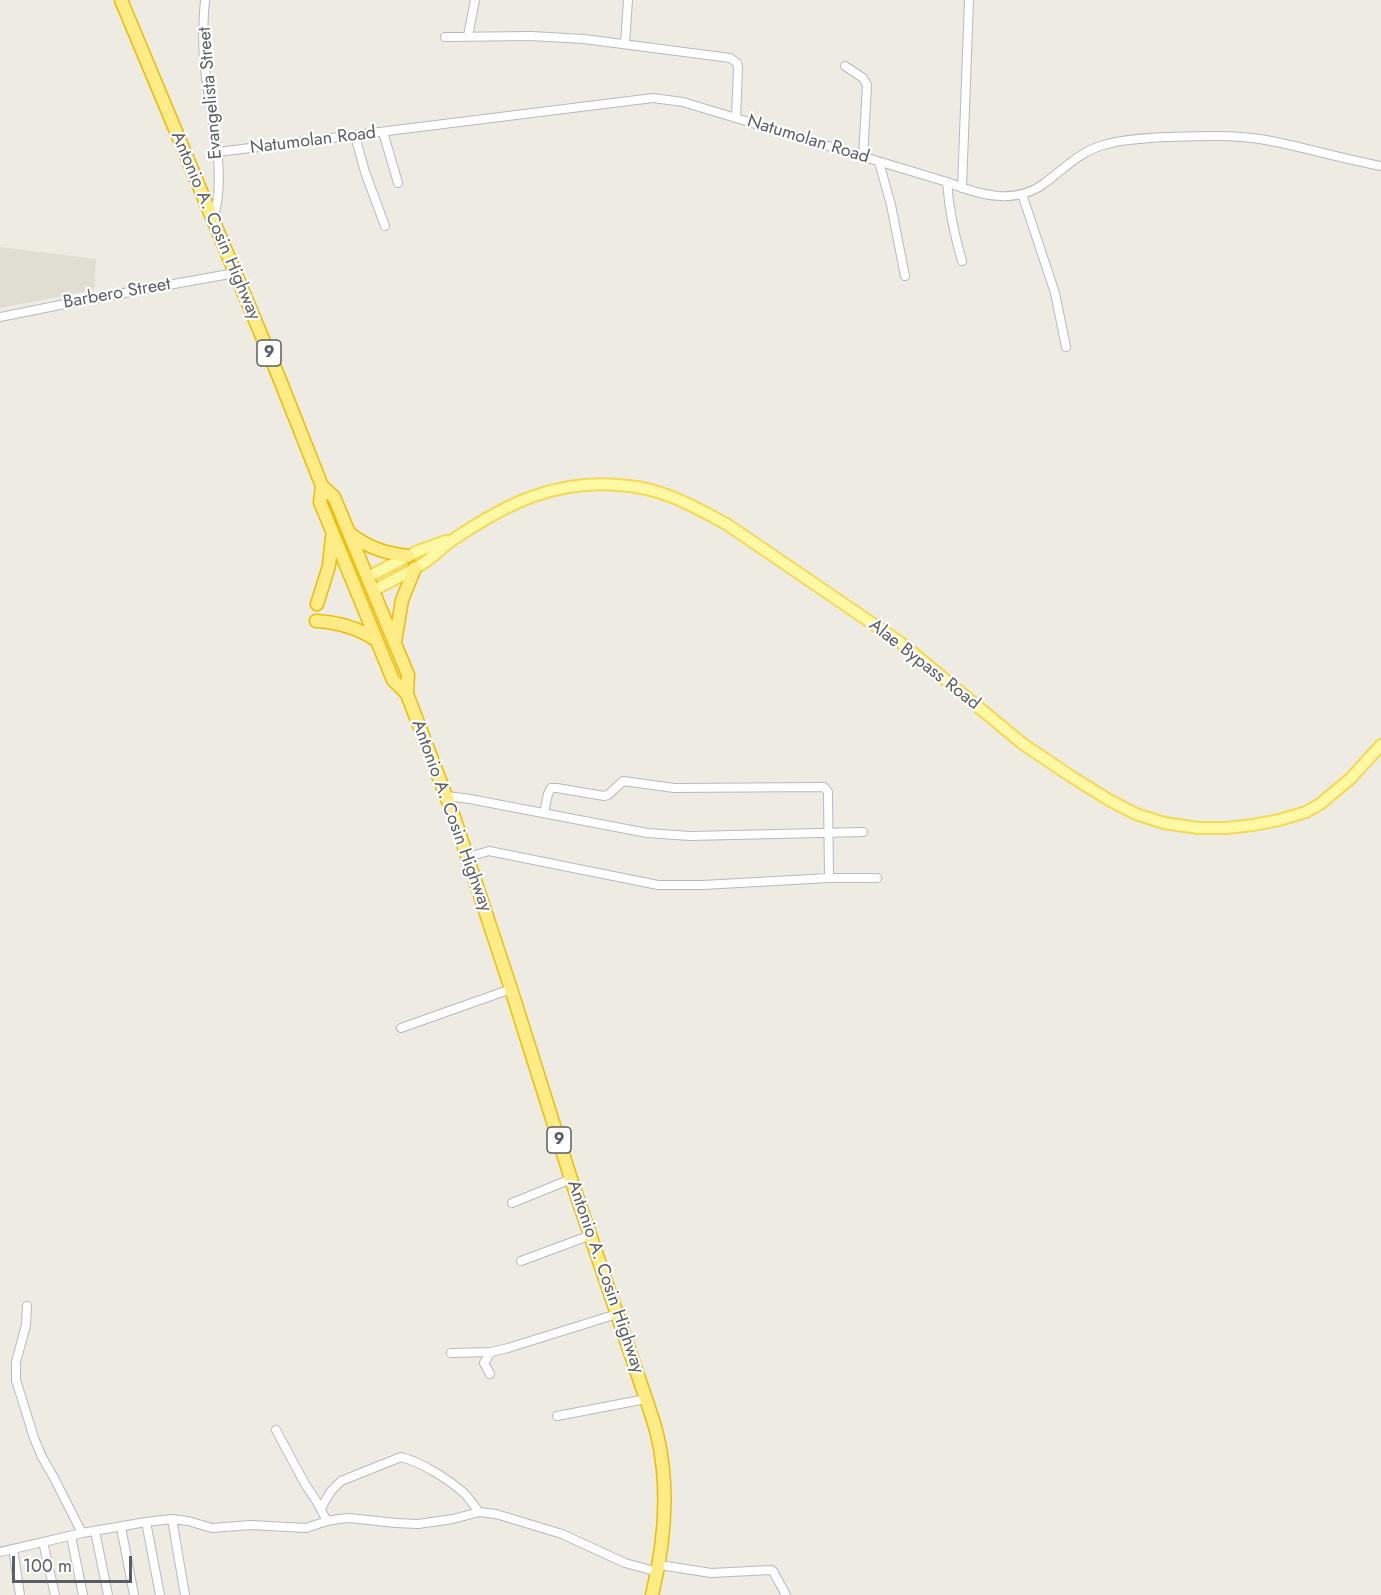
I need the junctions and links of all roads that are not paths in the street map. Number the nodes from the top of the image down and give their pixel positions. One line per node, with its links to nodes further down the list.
1 (121, 0): 21 (highway, Antonio A. Cosin Highway / 9)
2 (205, 0): 13 (street, Evangelista Street)
3 (475, 0): 6 (street)
4 (628, 0): 8 (street)
5 (969, 0): 19 (street)
6 (468, 36): 7 (street); 8 (street)
7 (445, 37)
8 (625, 44): 10 (street)
9 (845, 66): 14 (street)
10 (736, 118): 11 (street, Natumolan Road); 14 (street, Natumolan Road)
11 (383, 132): 12 (street, Natumolan Road); 18 (street)
12 (355, 136): 13 (street, Natumolan Road); 22 (street)
13 (218, 152): 21 (street, Evangelista Street)
14 (863, 157): 15 (street, Natumolan Road)
15 (879, 162): 17 (street, Natumolan Road); 25 (street)
16 (1381, 166): 20 (street, Natumolan Road)
17 (947, 182): 19 (street, Natumolan Road); 23 (street)
18 (398, 183)
19 (962, 188): 20 (street, Natumolan Road)
20 (1022, 195): 27 (street)
21 (213, 221): 24 (highway, Antonio A. Cosin Highway / 9)
22 (385, 226)
23 (963, 261)
24 (235, 273): 26 (street, Barbero Street); 28 (highway, Antonio A. Cosin Highway / 9)
25 (905, 276)
26 (0, 317)
27 (1066, 347)
28 (322, 486): 29 (highway, Antonio A. Cosin Highway / 9); 30 (highway, Antonio A. Cosin Highway / 9)
29 (332, 533): 35 (highway, Antonio A. Cosin Highway / 9); 38 (highway)
30 (350, 533): 32 (highway); 34 (highway, Antonio A. Cosin Highway / 9)
31 (455, 538): 32 (main road, Alae Bypass Road); 33 (main road, Alae Bypass Road); 43 (main road, Alae Bypass Road)
32 (408, 556): 34 (main road, Alae Bypass Road)
33 (415, 568): 36 (main road, Alae Bypass Road); 41 (highway)
34 (368, 578): 35 (highway); 36 (highway, Antonio A. Cosin Highway / 9)
35 (354, 585): 37 (highway, Antonio A. Cosin Highway / 9)
36 (373, 591): 37 (highway); 41 (highway, Antonio A. Cosin Highway / 9)
37 (359, 598): 40 (highway, Antonio A. Cosin Highway / 9)
38 (317, 604)
39 (316, 621): 40 (highway)
40 (377, 641): 42 (highway, Antonio A. Cosin Highway / 9)
41 (394, 643): 42 (highway, Antonio A. Cosin Highway / 9)
42 (407, 694): 44 (highway, Antonio A. Cosin Highway / 9)
43 (1381, 745)
44 (447, 796): 45 (street); 48 (highway, Antonio A. Cosin Highway / 9)
45 (544, 813): 46 (street); 46 (street)
46 (828, 832): 47 (street); 49 (street)
47 (863, 832)
48 (468, 858): 49 (street); 51 (highway, Antonio A. Cosin Highway / 9)
49 (830, 878): 50 (street)
50 (877, 878)
51 (512, 989): 52 (street); 53 (highway, Antonio A. Cosin Highway / 9)
52 (401, 1028)
53 (571, 1179): 54 (street); 55 (highway, Antonio A. Cosin Highway / 9)
54 (512, 1203)
55 (591, 1235): 56 (street); 58 (highway, Antonio A. Cosin Highway / 9)
56 (521, 1261)
57 (27, 1306): 72 (street)
58 (617, 1314): 59 (street); 62 (highway, Antonio A. Cosin Highway / 9)
59 (491, 1352): 60 (street); 61 (street)
60 (451, 1353)
61 (490, 1374)
62 (646, 1399): 63 (street); 77 (highway, Antonio A. Cosin Highway / 9)
63 (557, 1416)
64 (276, 1430): 65 (street)
65 (321, 1508): 66 (street); 68 (street)
66 (479, 1512): 68 (street); 77 (street)
67 (172, 1519): 68 (street); 69 (street); 84 (street)
68 (327, 1521)
69 (146, 1522): 70 (street); 83 (street)
70 (121, 1527): 71 (street); 82 (street)
71 (95, 1531): 72 (street); 81 (street)
72 (81, 1533): 73 (street)
73 (71, 1536): 74 (street); 80 (street)
74 (43, 1542): 75 (street); 79 (street)
75 (13, 1549): 76 (street); 78 (street)
76 (0, 1552)
77 (659, 1568): 85 (highway, Antonio A. Cosin Highway / 9); 86 (street)
78 (20, 1595)
79 (55, 1595)
80 (83, 1595)
81 (108, 1595)
82 (134, 1595)
83 (160, 1595)
84 (185, 1595)
85 (652, 1595)
86 (786, 1595)

